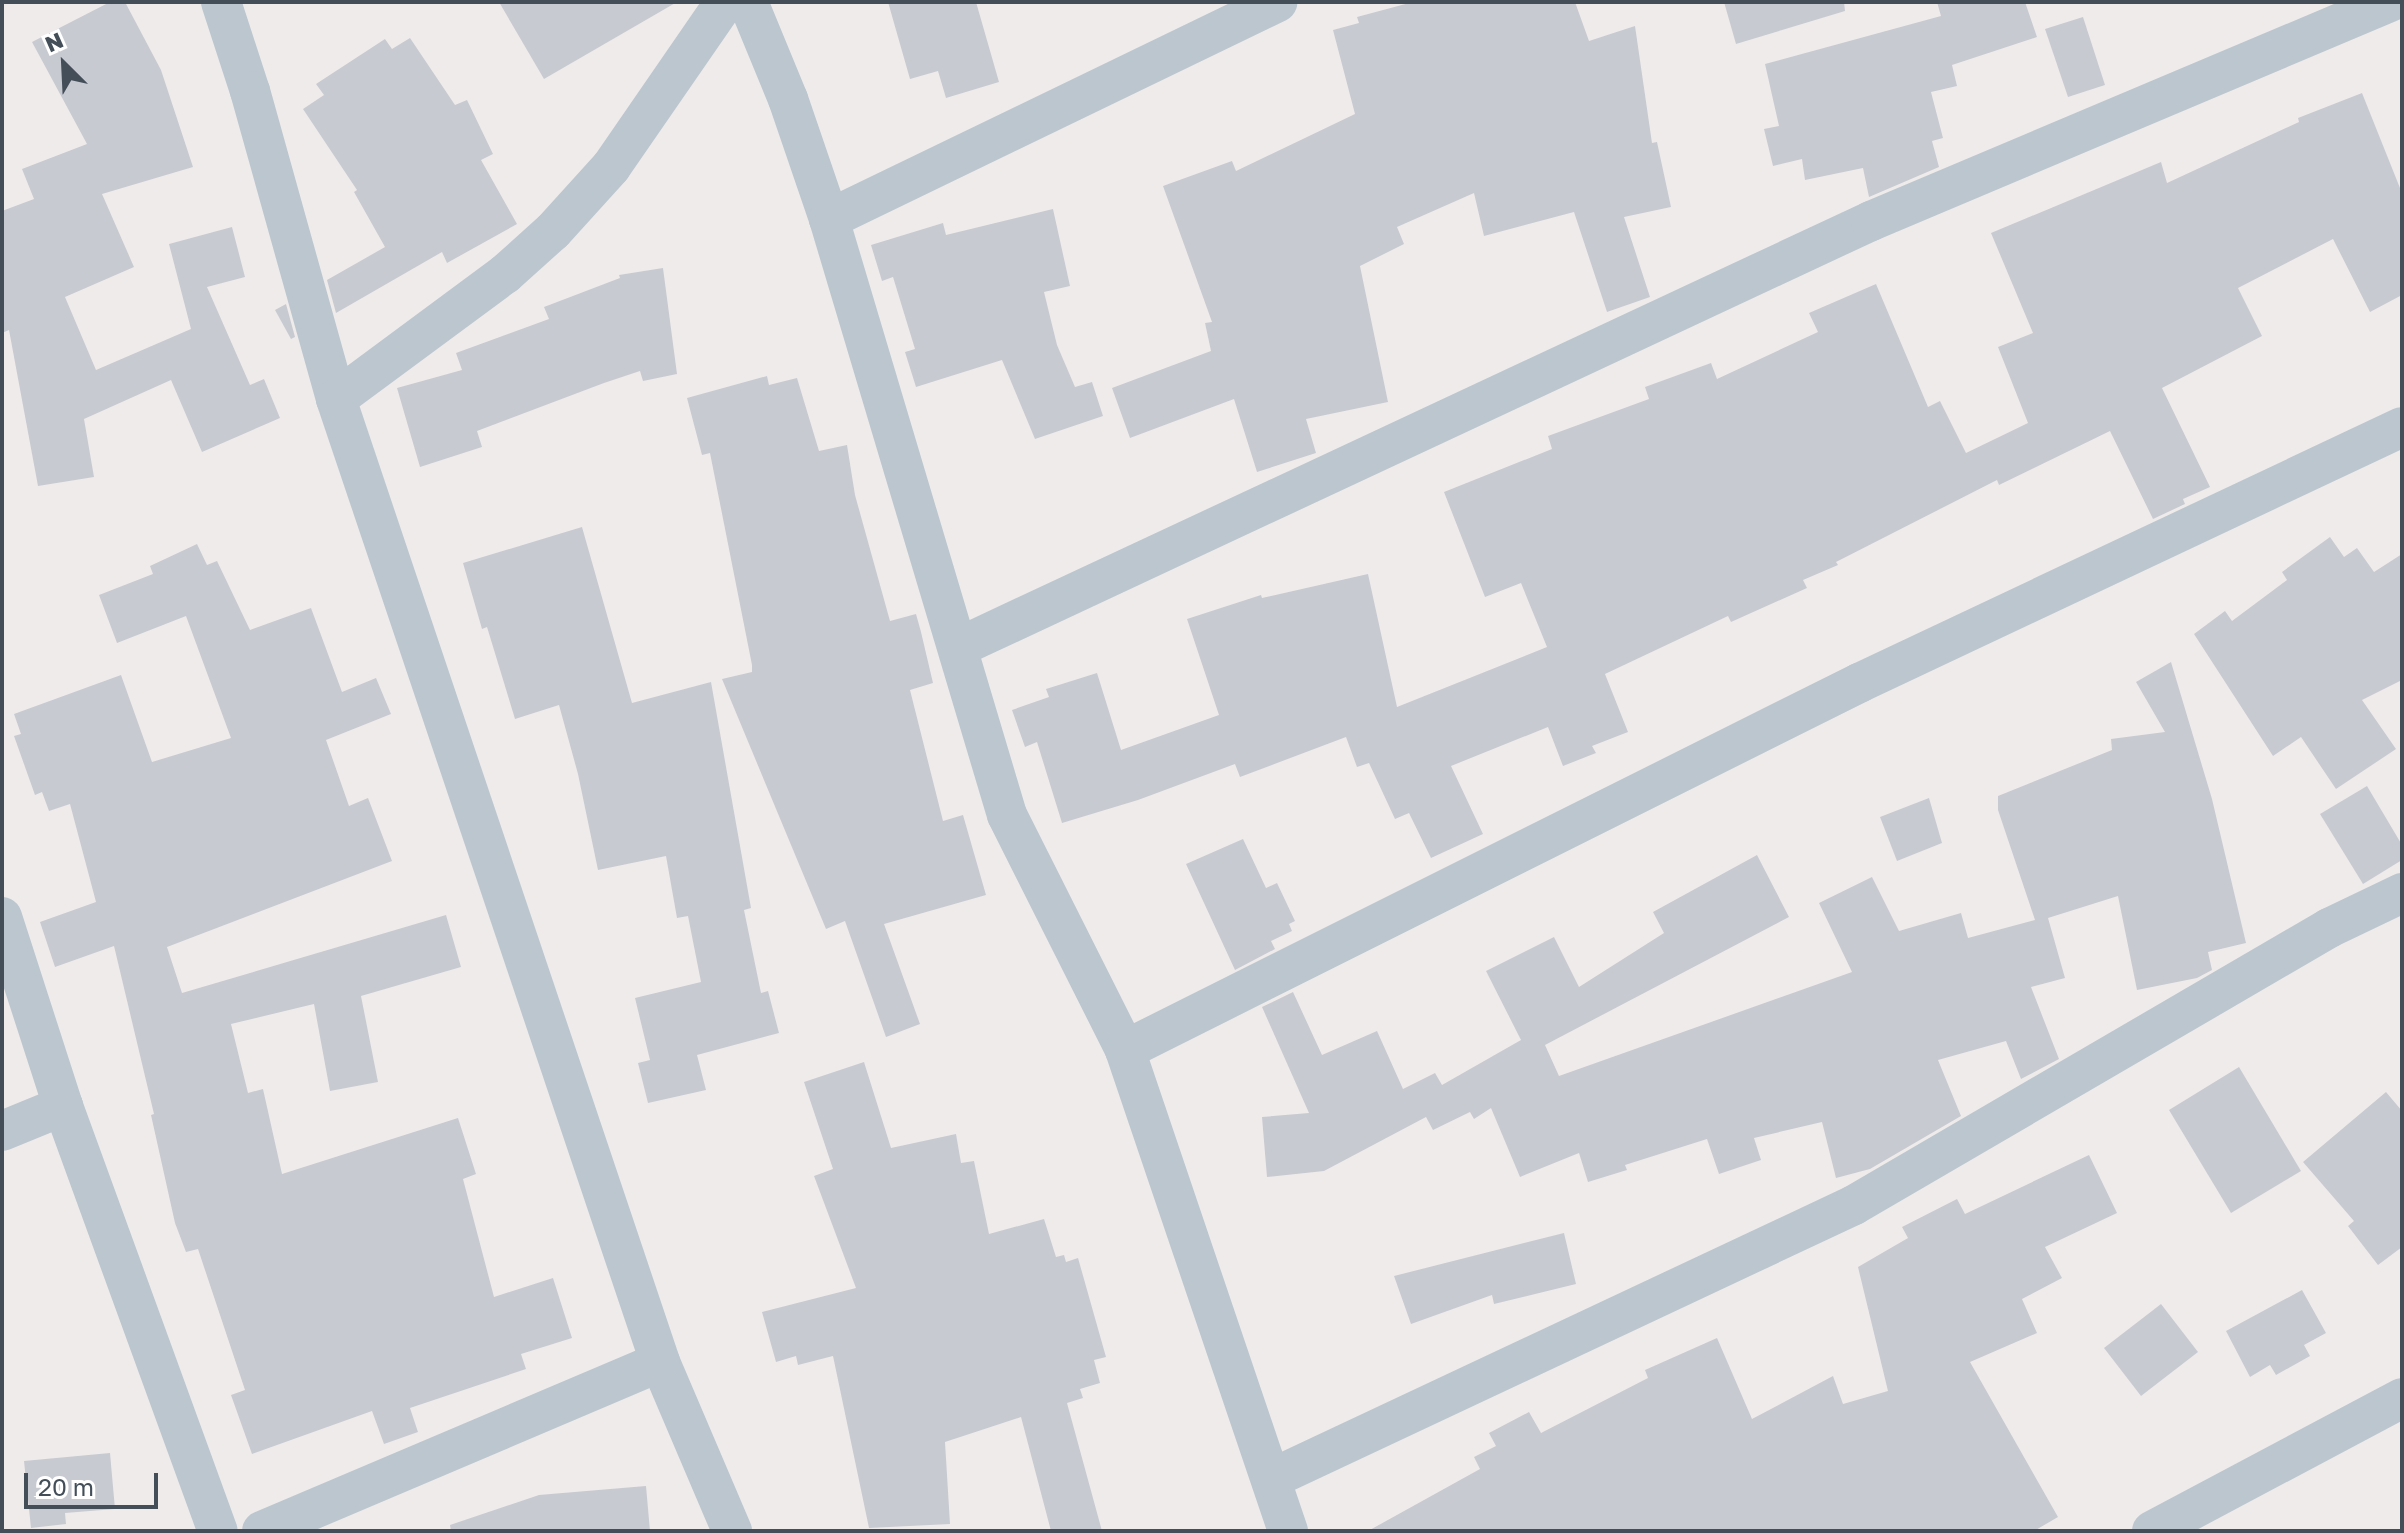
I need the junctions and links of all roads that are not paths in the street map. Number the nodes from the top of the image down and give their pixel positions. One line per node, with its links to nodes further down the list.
1 (221, 2): 7 (street)
2 (725, 2): 7 (street)
3 (748, 2): 6 (street)
4 (1277, 2): 6 (street)
5 (2390, 2): 9 (street)
6 (829, 219): 9 (street)
7 (336, 399): 15 (street)
8 (2402, 427): 12 (street)
9 (959, 647): 12 (street)
10 (2402, 893): 17 (street)
11 (2, 917): 13 (street)
12 (1125, 1050): 17 (street)
13 (63, 1106): 14 (street); 18 (street)
14 (2, 1131)
15 (660, 1362): 19 (street); 20 (street)
16 (2402, 1398): 22 (street)
17 (1271, 1479): 21 (street)
18 (218, 1531)
19 (262, 1531)
20 (732, 1531)
21 (1288, 1531)
22 (2152, 1531)

